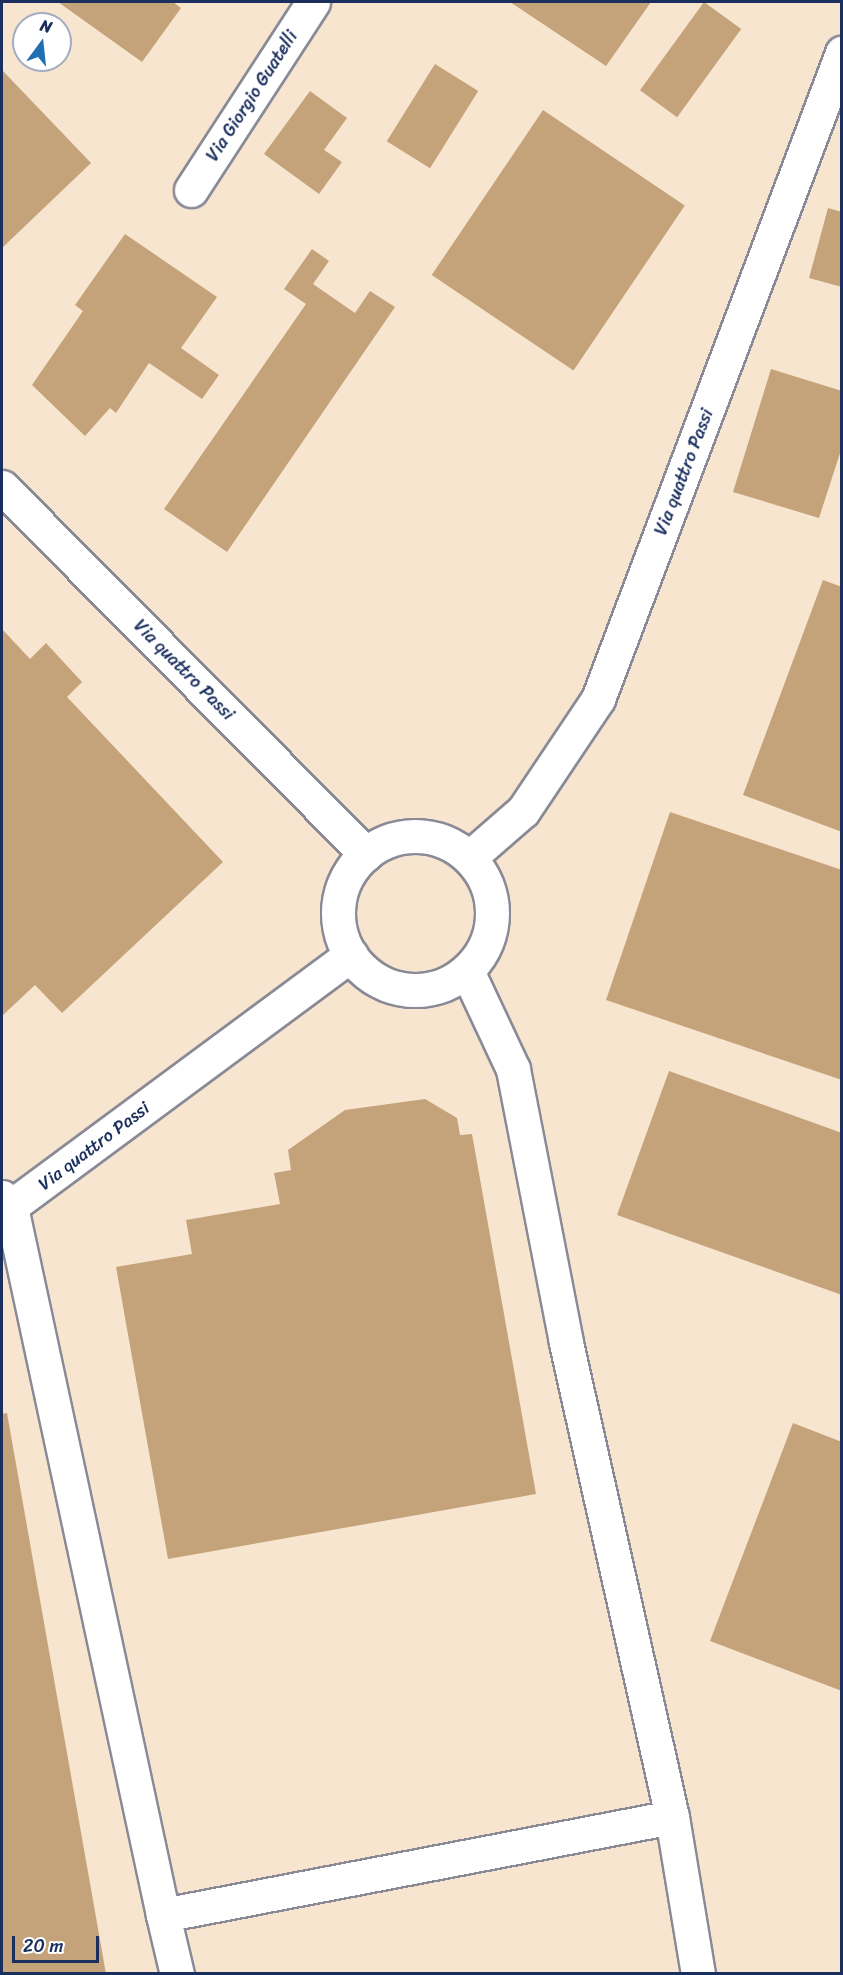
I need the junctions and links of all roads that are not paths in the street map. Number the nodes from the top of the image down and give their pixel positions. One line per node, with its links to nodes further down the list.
1 (313, 2): 3 (street, Via Giorgio Guatelli)
2 (842, 53): 6 (street, Via quattro Passi)
3 (191, 190)
4 (2, 487): 5 (street, Via quattro Passi)
5 (366, 854): 6 (street); 7 (street)
6 (470, 857): 8 (street)
7 (351, 956): 8 (street); 9 (street, Via quattro Passi)
8 (467, 970): 10 (street)
9 (5, 1206): 11 (street)
10 (672, 1817): 11 (street); 13 (street)
11 (164, 1915): 12 (street)
12 (177, 1974)
13 (698, 1974)

